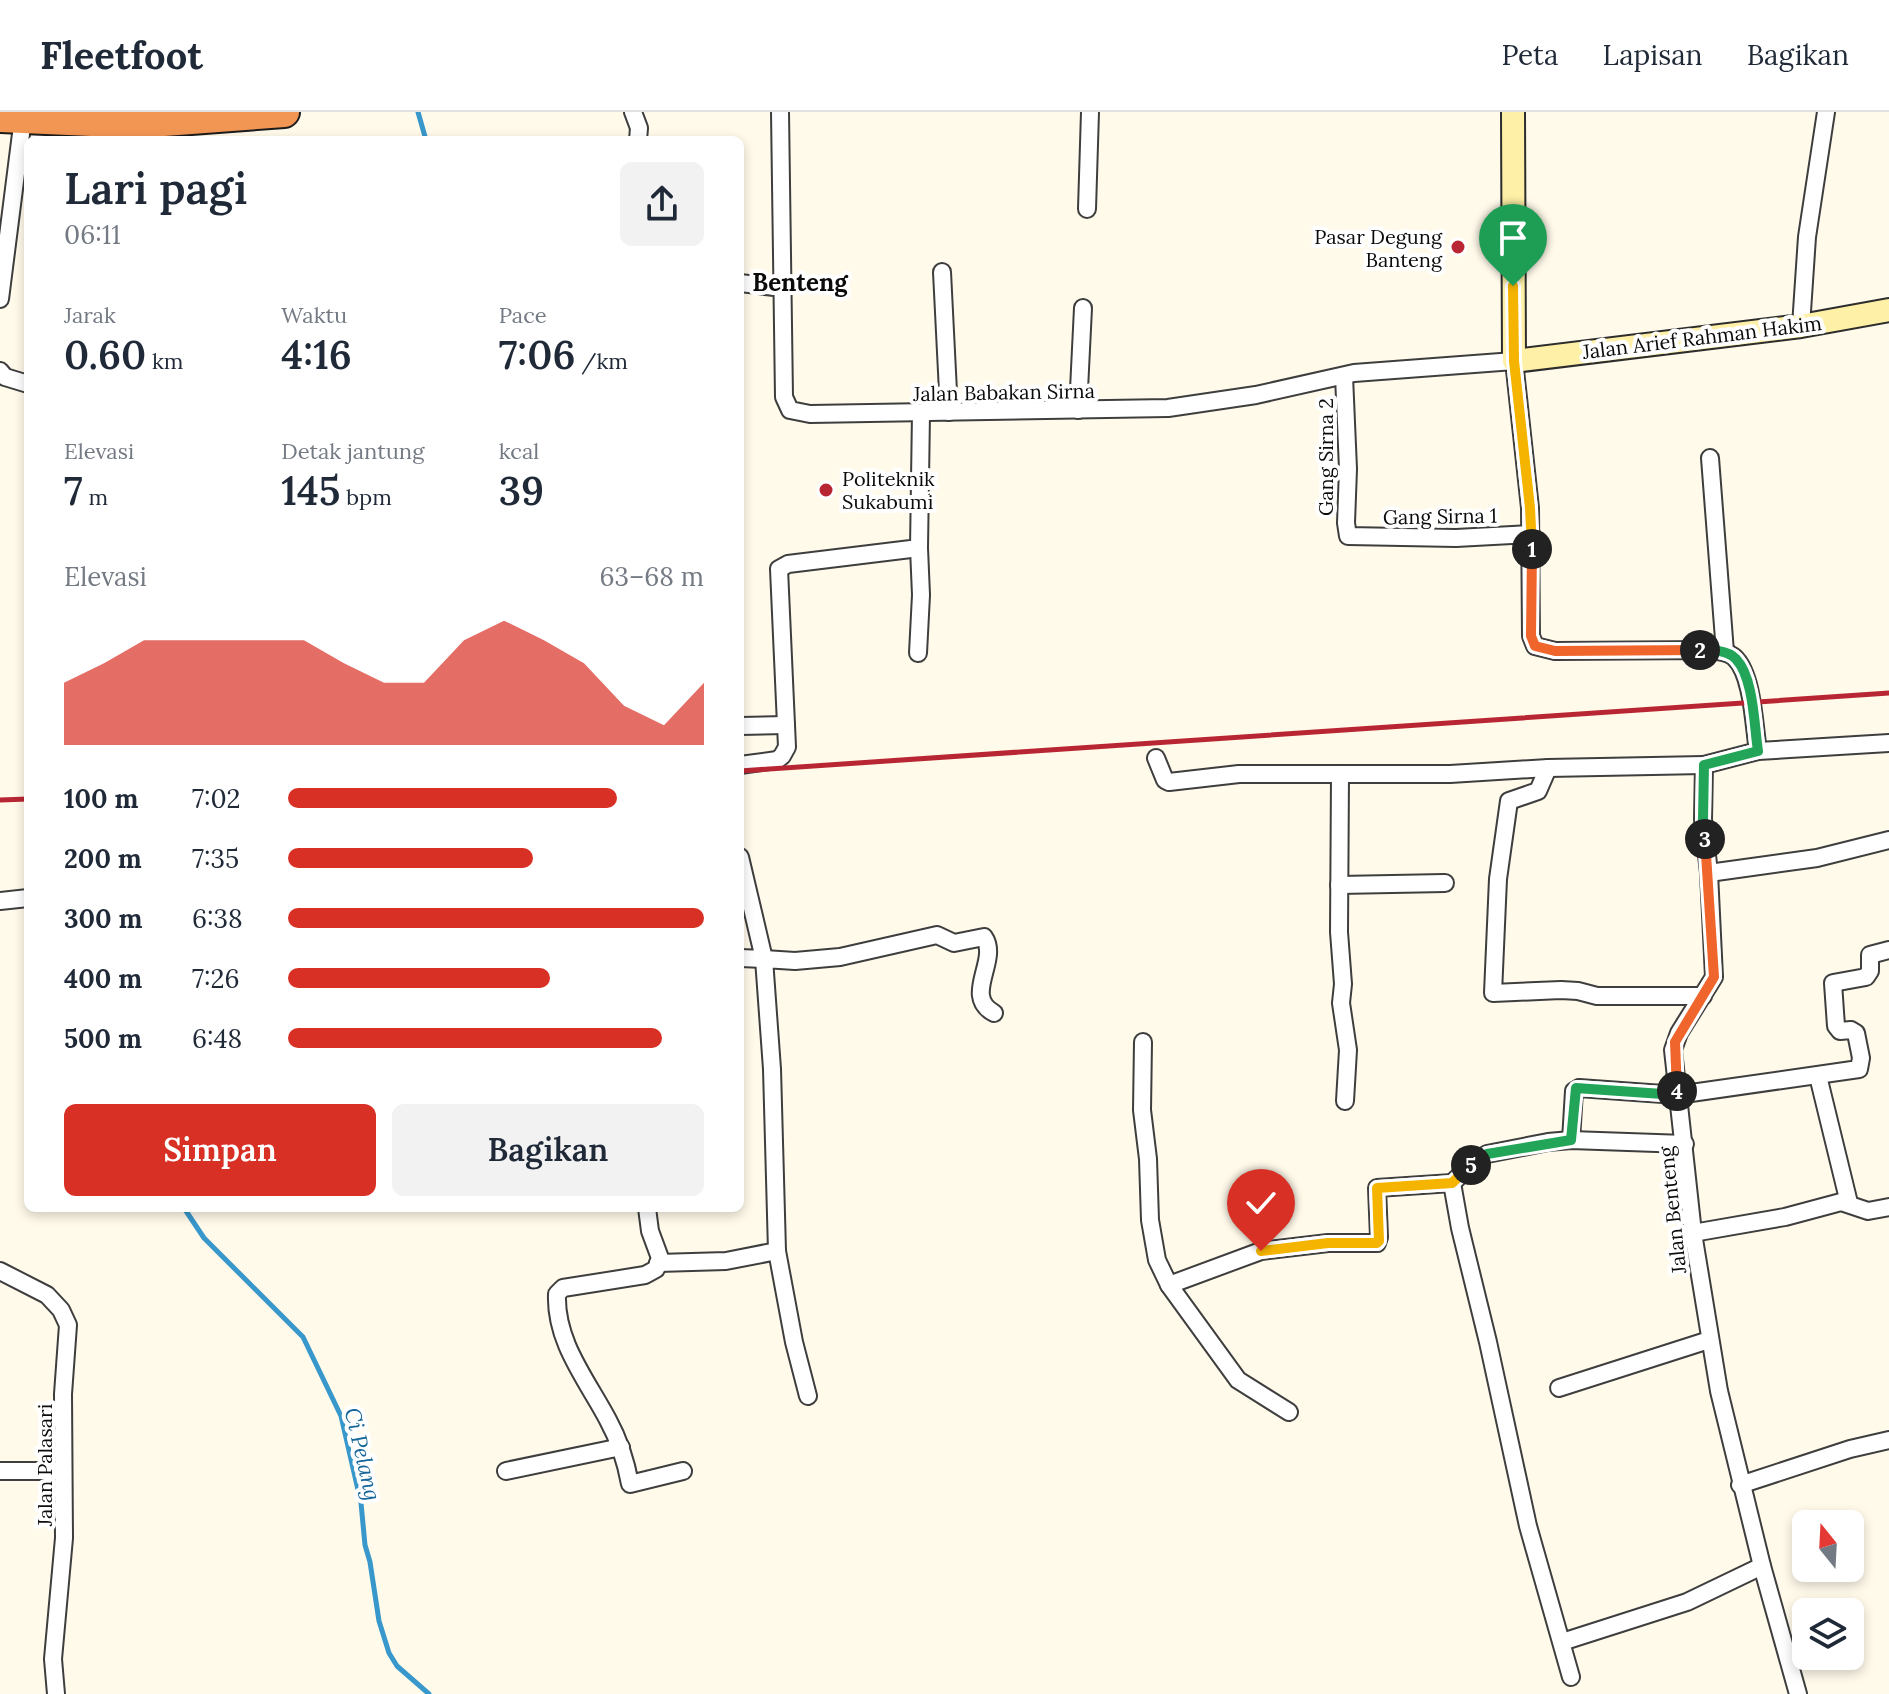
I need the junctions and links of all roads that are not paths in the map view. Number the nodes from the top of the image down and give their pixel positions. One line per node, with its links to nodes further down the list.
1 (284, 112): 7 (highway)
2 (633, 112): 9 (street)
3 (780, 112): 13 (street, Jalan Babakan Sirna)
4 (1090, 112): 10 (street)
5 (1513, 112): 18 (main road)
6 (1826, 112): 17 (street)
7 (243, 114): 8 (highway)
8 (12, 117): 14 (street)
9 (638, 136)
10 (1087, 209)
11 (942, 272): 23 (street)
12 (744, 283): 13 (street)
13 (783, 288): 24 (street, Jalan Babakan Sirna)
14 (0, 299)
15 (1083, 308): 22 (street)
16 (1889, 310): 17 (main road, Jalan Arief Rahman Hakim)
17 (1801, 326): 18 (main road, Jalan Arief Rahman Hakim)
18 (1514, 361): 20 (street, Jalan Babakan Sirna); 26 (street)
19 (0, 371): 21 (street)
20 (1344, 376): 22 (street, Jalan Babakan Sirna); 27 (street, Gang Sirna 2)
21 (24, 383)
22 (1078, 410): 23 (street, Jalan Babakan Sirna)
23 (949, 412): 24 (street, Jalan Babakan Sirna)
24 (921, 413): 28 (street)
25 (1710, 458): 29 (street)
26 (1531, 534): 27 (street, Gang Sirna 1); 29 (street)
27 (1348, 536)
28 (919, 548): 30 (street); 31 (street)
29 (1725, 652): 34 (street)
30 (918, 653)
31 (786, 725): 32 (street); 36 (street)
32 (744, 726)
33 (1889, 743): 34 (street)
34 (1758, 751): 37 (street)
35 (1156, 758): 39 (street)
36 (744, 765)
37 (1704, 765): 38 (street); 41 (street, Jalan Benteng)
38 (1548, 768): 39 (street); 50 (street)
39 (1340, 775): 44 (street)
40 (1889, 840): 41 (street)
41 (1709, 873): 50 (street, Jalan Benteng)
42 (744, 874): 49 (street)
43 (1445, 883): 44 (street)
44 (1339, 885): 55 (street)
45 (24, 898): 46 (street)
46 (0, 901)
47 (1889, 950): 53 (street)
48 (744, 958): 49 (street)
49 (764, 959): 51 (street); 63 (street)
50 (1703, 996): 54 (street, Jalan Benteng)
51 (994, 1013)
52 (1143, 1042): 66 (street)
53 (1818, 1076): 54 (street); 59 (street)
54 (1677, 1095): 56 (street); 57 (street, Jalan Benteng)
55 (1345, 1101)
56 (1571, 1140): 57 (street); 58 (street)
57 (1685, 1144): 62 (street, Jalan Benteng)
58 (1452, 1183): 66 (street); 79 (street)
59 (1849, 1203): 60 (street); 62 (street)
60 (1889, 1207)
61 (648, 1212): 64 (street)
62 (1693, 1233): 67 (street, Jalan Benteng)
63 (777, 1251): 64 (street); 69 (street)
64 (658, 1263): 72 (street)
65 (0, 1271): 74 (street, Jalan Palasari)
66 (1169, 1285): 70 (street)
67 (1709, 1340): 68 (street); 77 (street, Jalan Benteng)
68 (1559, 1388)
69 (808, 1396)
70 (1289, 1412)
71 (1889, 1440): 77 (street)
72 (621, 1447): 75 (street); 76 (street)
73 (0, 1471): 74 (street)
74 (63, 1471): 81 (street, Jalan Palasari)
75 (506, 1471)
76 (683, 1471)
77 (1740, 1485): 78 (street, Jalan Benteng)
78 (1762, 1566): 79 (street); 82 (street, Jalan Benteng)
79 (1562, 1642): 80 (street)
80 (1571, 1677)
81 (56, 1694)
82 (1798, 1694)

